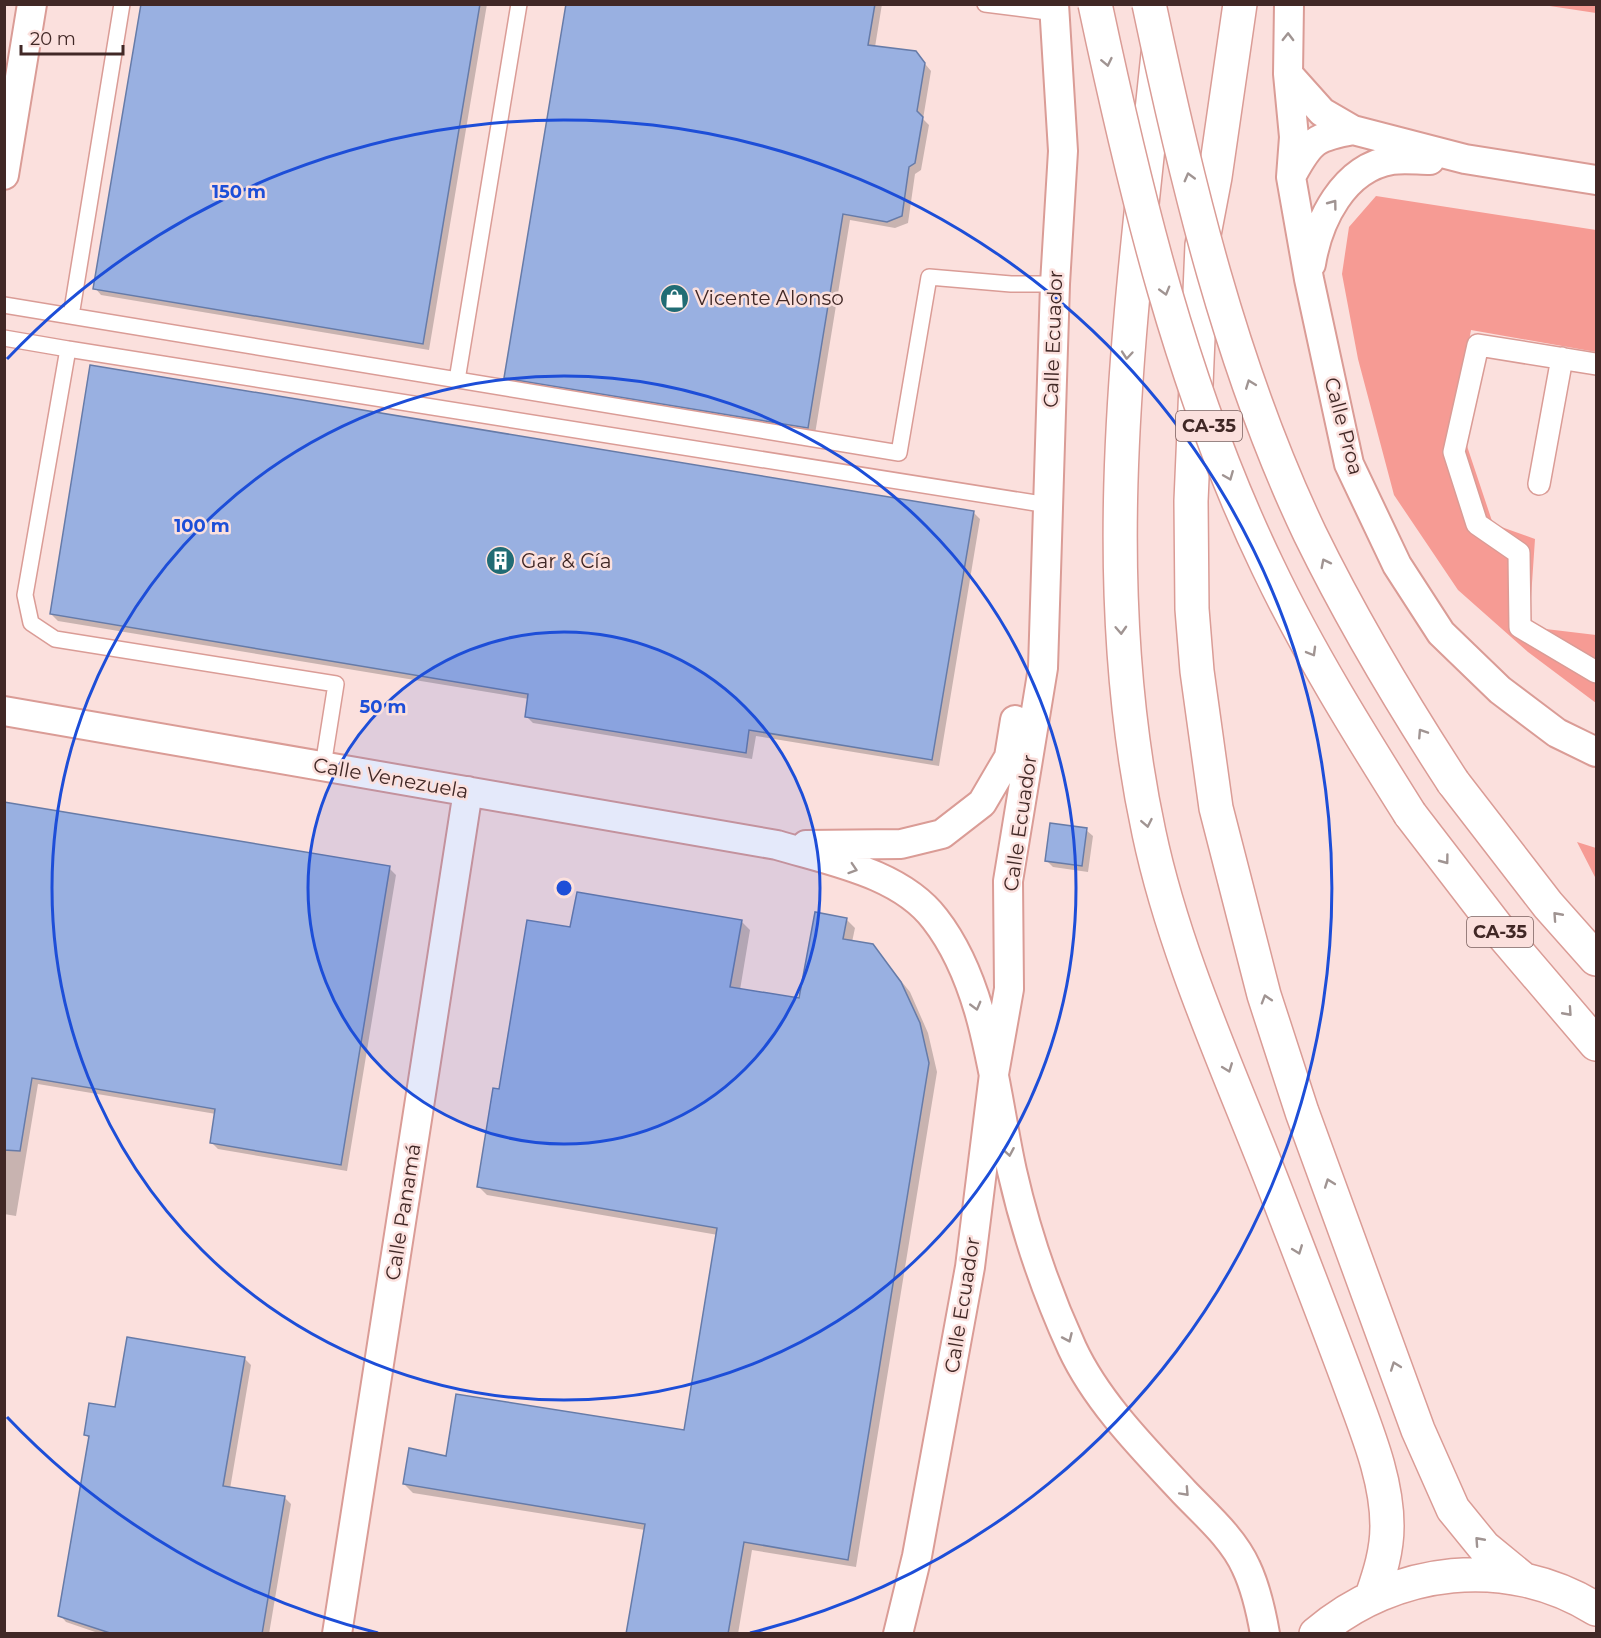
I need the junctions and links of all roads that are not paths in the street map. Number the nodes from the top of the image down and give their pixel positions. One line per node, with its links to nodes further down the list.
1 (32, 4): 14 (street)
2 (122, 4): 20 (lane)
3 (519, 4): 25 (lane)
4 (986, 4): 10 (lane)
5 (1095, 4): 35 (main road, CA-35, one-way to 35, bridge)
6 (1149, 4): 34 (main road, CA-35, one-way to 6, bridge)
7 (1163, 4): 38 (main road, one-way to 38)
8 (1240, 4): 37 (main road, one-way to 8)
9 (1289, 4): 11 (street, Calle Proa, one-way to 9)
10 (1055, 9): 18 (street, Calle Ecuador)
11 (1288, 75): 12 (street); 15 (street, Calle Proa)
12 (1353, 130): 13 (street); 15 (street)
13 (1465, 159): 16 (street); 17 (street, one-way to 13)
14 (4, 175)
15 (1291, 177): 17 (street, Calle Proa)
16 (1596, 180)
17 (1309, 279): 30 (street, Calle Proa)
18 (1055, 284): 25 (lane); 27 (street, Calle Ecuador)
19 (4, 305): 20 (lane)
20 (72, 316): 25 (lane)
21 (4, 338): 22 (lane)
22 (68, 349): 27 (lane); 31 (lane)
23 (1562, 358): 24 (street); 26 (street); 28 (street)
24 (1596, 364)
25 (457, 380)
26 (1539, 484)
27 (1047, 515): 33 (street); 36 (street, Calle Ecuador)
28 (1596, 672)
29 (4, 711): 31 (street, Calle Venezuela)
30 (1596, 752)
31 (323, 766): 32 (street, Calle Venezuela)
32 (468, 791): 33 (street, Calle Venezuela); 40 (street, Calle Panamá)
33 (777, 845): 36 (street, one-way to 36)
34 (1596, 959)
35 (1596, 1044)
36 (994, 1074): 41 (street, Calle Ecuador); 42 (street, one-way to 42)
37 (1523, 1579): 38 (main road); 39 (main road)
38 (1372, 1596): 43 (main road)
39 (1596, 1608)
40 (338, 1634)
41 (898, 1634)
42 (1265, 1634)
43 (1316, 1634)

